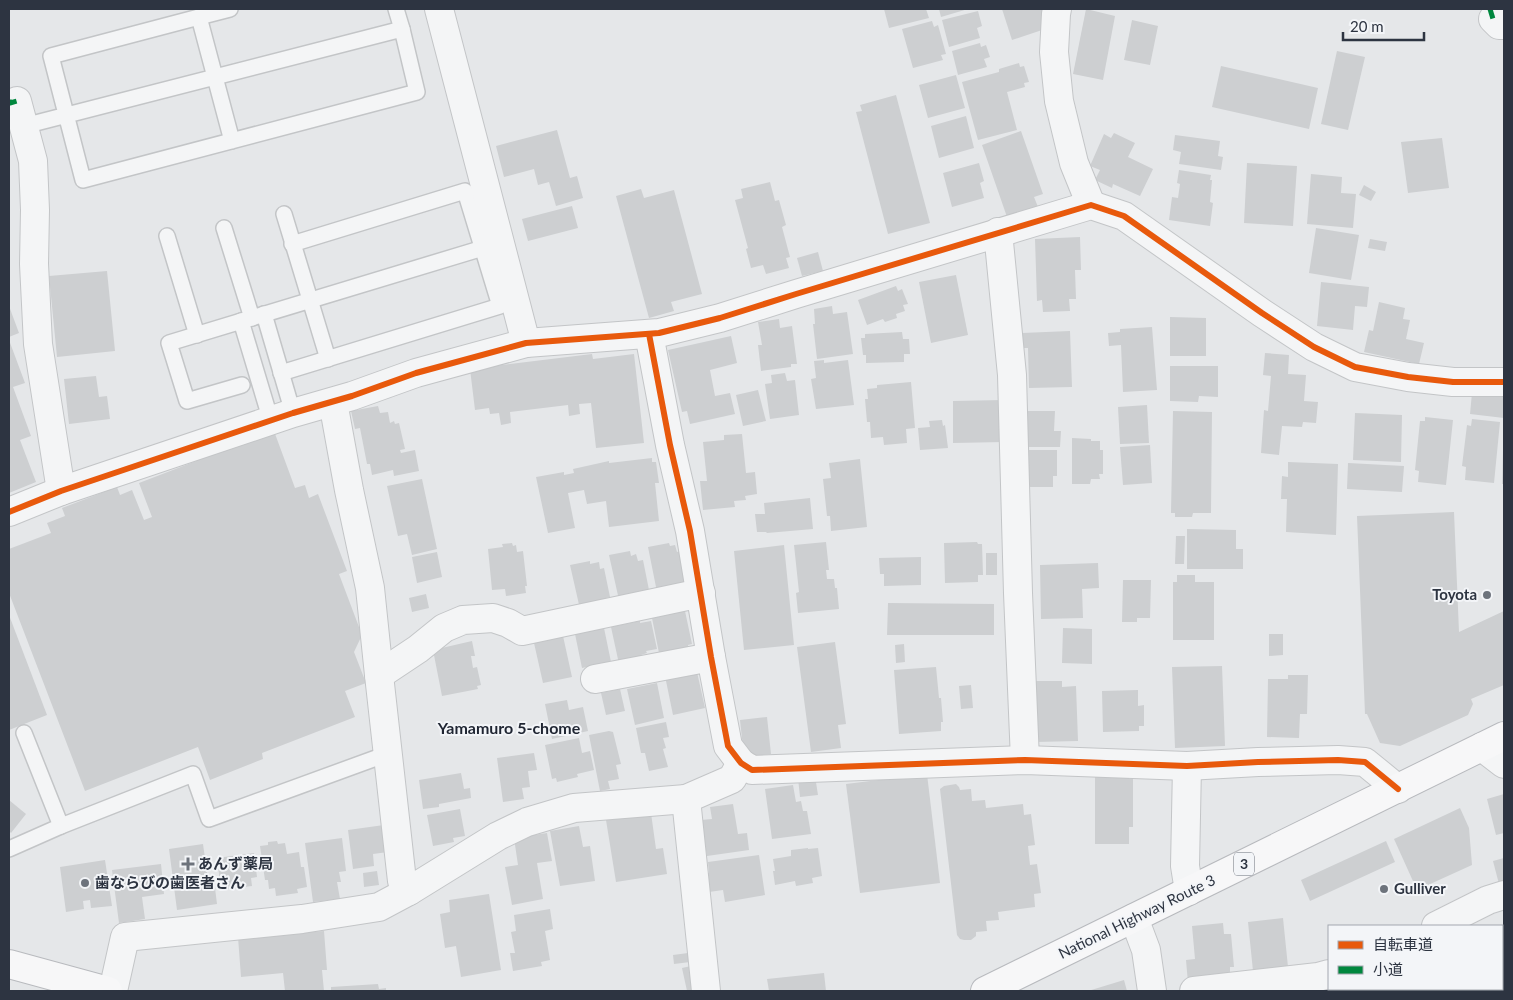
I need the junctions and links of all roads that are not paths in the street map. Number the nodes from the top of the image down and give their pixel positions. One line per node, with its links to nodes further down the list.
1 (230, 9): 5 (lane)
2 (396, 9): 6 (lane)
3 (439, 9): 22 (street)
4 (1057, 9): 11 (street)
5 (199, 16): 7 (lane); 9 (lane)
6 (402, 29): 7 (lane); 10 (lane)
7 (215, 78): 9 (lane); 10 (lane)
8 (20, 114): 9 (lane); 29 (street)
9 (67, 116): 10 (lane)
10 (232, 141)
11 (1091, 205): 14 (street); 25 (street)
12 (284, 214): 16 (lane)
13 (224, 228): 19 (lane)
14 (998, 232): 20 (street); 38 (street)
15 (167, 236): 21 (lane)
16 (292, 244): 17 (lane); 18 (lane)
17 (483, 248): 18 (lane); 23 (lane)
18 (310, 300): 19 (lane); 23 (lane)
19 (252, 318): 21 (lane); 24 (lane); 28 (lane)
20 (649, 334): 22 (street); 31 (street)
21 (197, 335): 26 (lane)
22 (526, 343): 27 (street)
23 (328, 359): 24 (lane)
24 (281, 373): 28 (lane)
25 (1504, 382)
26 (242, 385)
27 (333, 402): 28 (street); 33 (street)
28 (282, 417): 29 (street)
29 (61, 491): 30 (street)
30 (9, 512)
31 (701, 593): 32 (street); 33 (street)
32 (710, 658): 34 (street); 39 (street)
33 (378, 675): 37 (street)
34 (595, 679)
35 (24, 733): 44 (lane)
36 (1493, 742): 40 (street); 42 (highway, National Highway Route 3 / 3)
37 (387, 754): 44 (lane); 46 (street)
38 (1025, 760): 39 (street); 41 (street)
39 (741, 763): 43 (street)
40 (1504, 764)
41 (1187, 766): 42 (street); 47 (street)
42 (1398, 789): 47 (highway, National Highway Route 3 / 3)
43 (686, 799): 46 (street); 55 (street)
44 (61, 826): 45 (lane)
45 (9, 848)
46 (409, 891): 54 (street)
47 (1189, 891): 49 (highway, National Highway Route 3 / 3)
48 (1504, 894): 50 (street)
49 (1134, 918): 56 (highway, National Highway Route 3 / 3); 57 (street)
50 (1438, 925)
51 (9, 964): 53 (highway)
52 (1328, 974): 58 (street)
53 (108, 991)
54 (114, 991)
55 (706, 991)
56 (985, 991)
57 (1152, 991)
58 (1194, 991)

